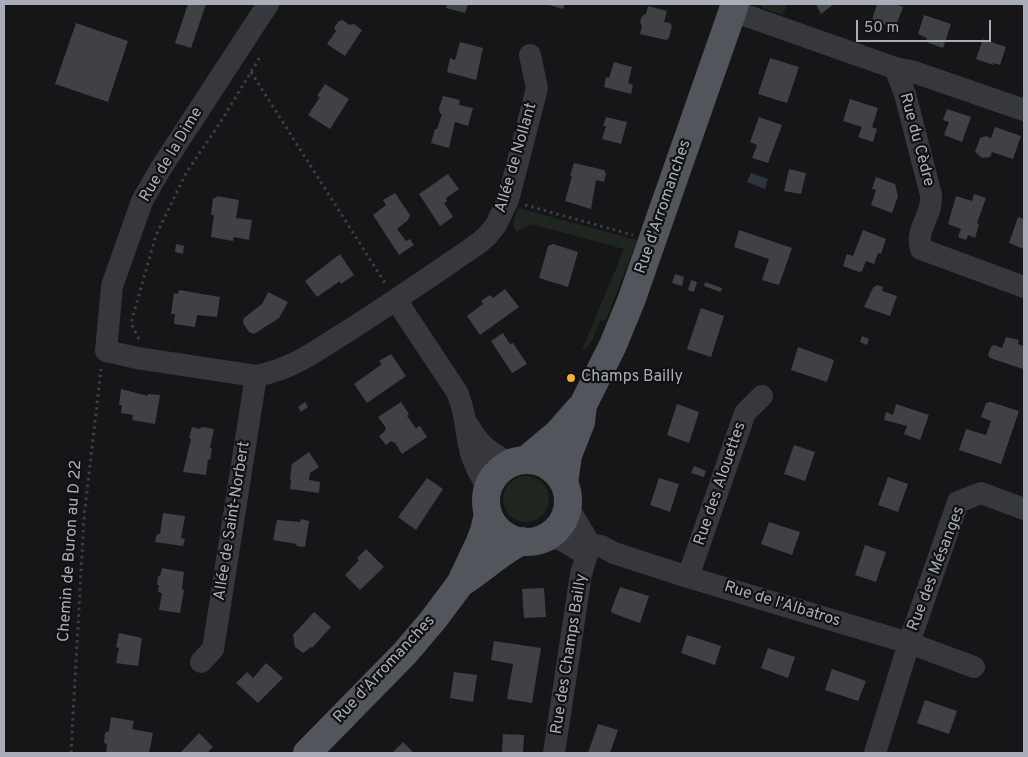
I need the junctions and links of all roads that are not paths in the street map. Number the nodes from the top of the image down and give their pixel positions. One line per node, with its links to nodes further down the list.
1 (268, 4): 8 (street, Rue de la Dime)
2 (734, 7): 4 (street, Rue du Cèdre); 10 (main road, Rue d'Arromanches)
3 (530, 55): 7 (street, Allée de Nollant)
4 (895, 68): 5 (street, Rue du Cèdre); 6 (street, Rue du Cèdre)
5 (1024, 110)
6 (1024, 287)
7 (396, 300): 8 (street, Allée de Nollant); 11 (street)
8 (256, 376): 21 (street, Allée de Saint-Norbert)
9 (762, 396): 18 (street, Rue des Alouettes)
10 (583, 405): 12 (main road, Rue d'Arromanches); 13 (main road, Rue d'Arromanches)
11 (466, 422): 12 (street); 14 (street)
12 (518, 461): 13 (main road); 14 (main road)
13 (566, 495): 16 (main road); 17 (street)
14 (488, 501): 16 (main road); 19 (main road, Rue d'Arromanches)
15 (1024, 509): 20 (street, Rue des Mésanges)
16 (534, 539): 17 (street, Rue des Champs Bailly); 19 (main road, Rue d'Arromanches)
17 (588, 550): 18 (street, Rue de l'Albatros); 24 (street, Rue des Champs Bailly)
18 (688, 577): 20 (street, Rue de l'Albatros)
19 (460, 584): 23 (main road, Rue d'Arromanches)
20 (909, 643): 22 (street, Rue de l'Albatros); 25 (street, Rue des Mésanges)
21 (201, 662)
22 (974, 666)
23 (307, 753)
24 (554, 753)
25 (875, 753)

